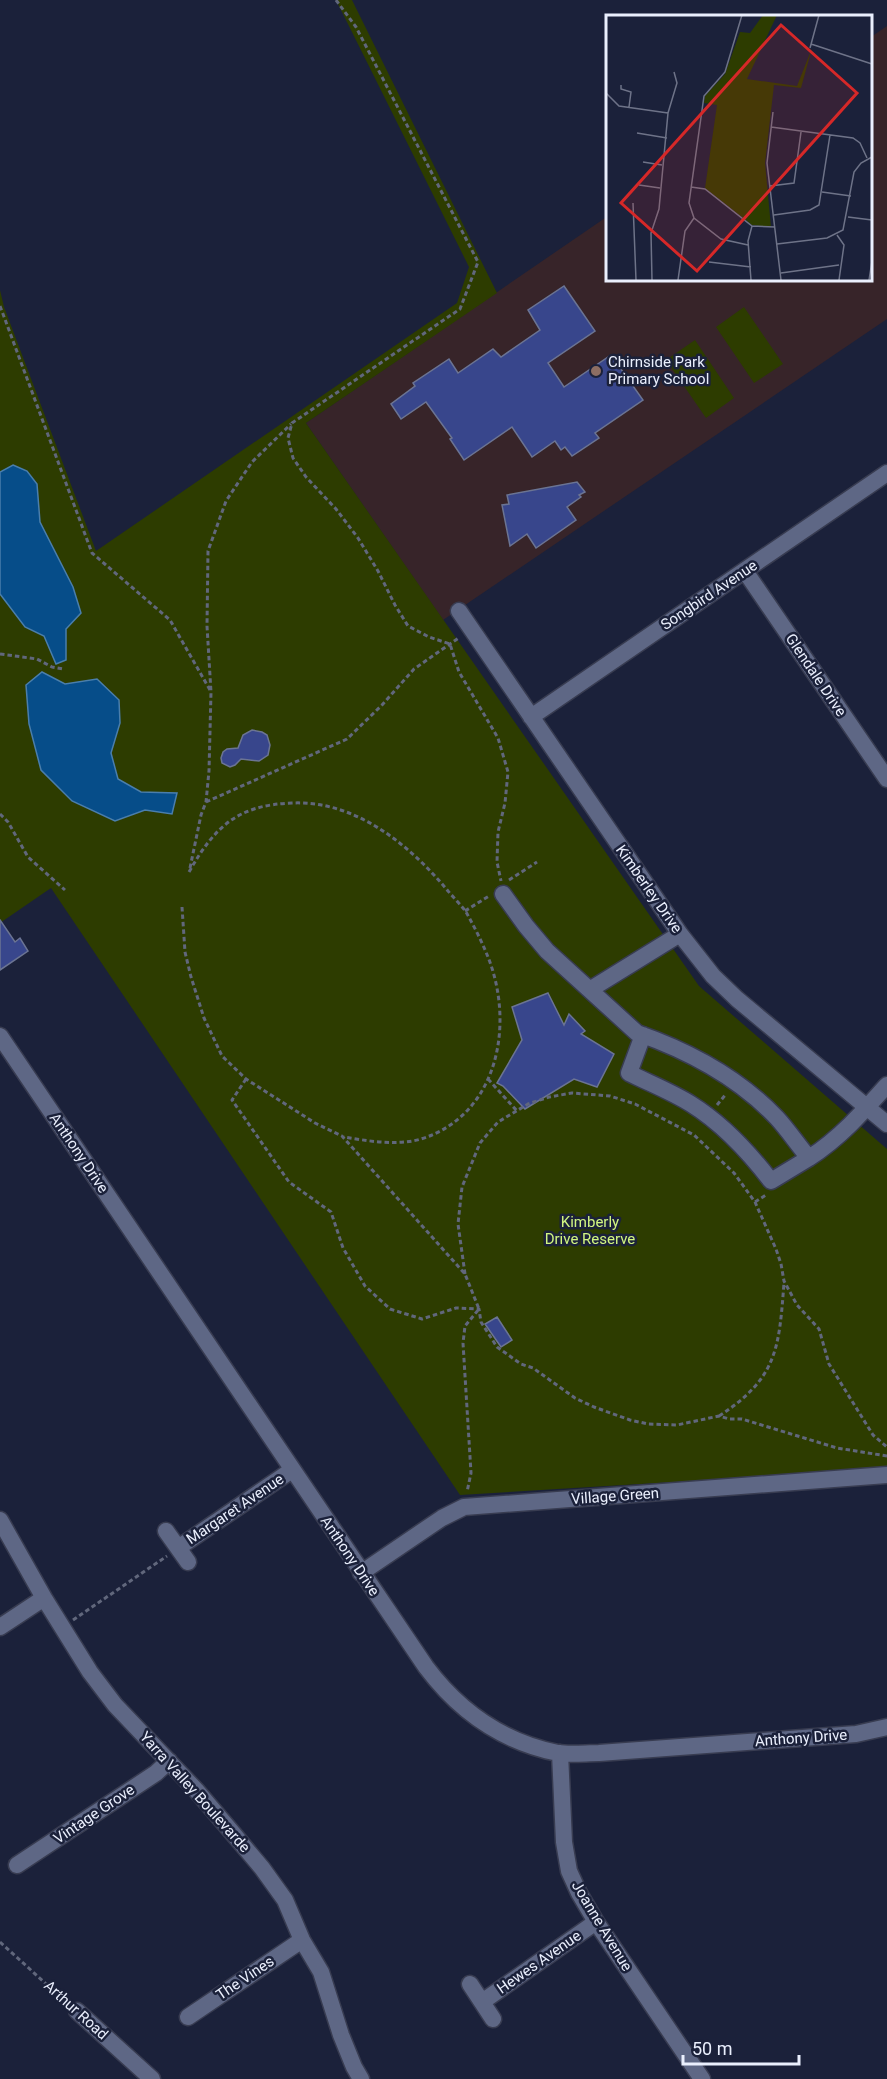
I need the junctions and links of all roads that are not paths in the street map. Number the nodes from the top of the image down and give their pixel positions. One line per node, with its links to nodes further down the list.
1 (887, 473): 2 (street, Songbird Avenue)
2 (745, 571): 4 (street, Songbird Avenue); 5 (street, Glendale Drive)
3 (459, 611): 4 (street, Kimberley Drive)
4 (531, 717): 7 (street, Kimberley Drive)
5 (887, 779)
6 (500, 889): 8 (street)
7 (680, 934): 8 (street); 12 (street, Kimberley Drive)
8 (591, 989): 9 (street)
9 (643, 1035): 14 (street); 14 (street)
10 (0, 1036): 15 (street, Anthony Drive)
11 (887, 1085): 12 (street)
12 (867, 1107): 13 (street, Kimberley Drive); 14 (street)
13 (887, 1124)
14 (808, 1158)
15 (292, 1470): 19 (street, Margaret Avenue); 21 (street, Anthony Drive)
16 (887, 1475): 21 (street, Village Green)
17 (0, 1520): 22 (street, Yarra Valley Boulevarde)
18 (166, 1531): 19 (street, Margaret Avenue)
19 (178, 1548): 20 (street, Margaret Avenue)
20 (188, 1563)
21 (361, 1573): 25 (street, Anthony Drive)
22 (44, 1598): 23 (street); 26 (street, Yarra Valley Boulevarde)
23 (0, 1627)
24 (887, 1726): 25 (street, Anthony Drive)
25 (560, 1753): 28 (street, Joanne Avenue)
26 (169, 1761): 27 (street, Vintage Grove); 29 (street, Yarra Valley Boulevarde)
27 (17, 1865)
28 (596, 1922): 31 (street, Hewes Avenue); 37 (street, Joanne Avenue)
29 (302, 1940): 33 (street, The Vines); 36 (street, Yarra Valley Boulevarde)
30 (470, 1984): 31 (street, Hewes Avenue)
31 (482, 2002): 34 (street, Hewes Avenue)
32 (77, 2011): 35 (street, Arthur Road)
33 (188, 2017)
34 (494, 2019)
35 (152, 2079)
36 (361, 2079)
37 (702, 2079)

